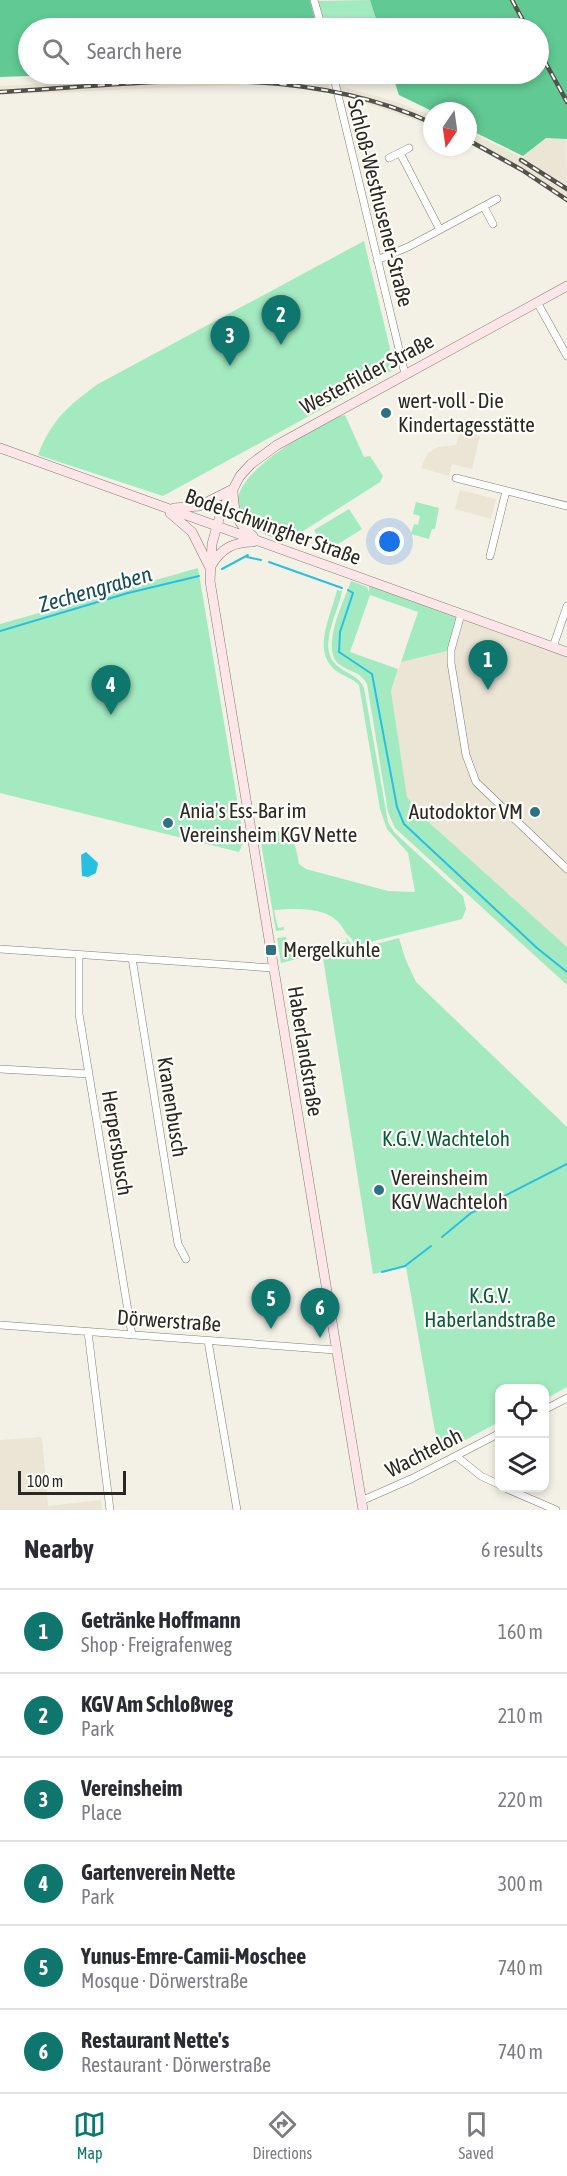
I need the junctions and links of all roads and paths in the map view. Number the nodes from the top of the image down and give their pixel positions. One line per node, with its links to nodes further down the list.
1 (314, 0): 2 (street)
2 (319, 18)
3 (335, 84): 11 (street, Schloß-Westhusener-Straße)
4 (410, 148): 5 (street)
5 (400, 153): 6 (street); 10 (street)
6 (389, 159)
7 (497, 199): 8 (street)
8 (484, 207): 9 (street); 10 (street)
9 (493, 224)
10 (440, 230): 11 (street)
11 (377, 260): 15 (street, Schloß-Westhusener-Straße)
12 (567, 286): 13 (street, Westerfilder Straße)
13 (537, 302): 14 (street); 15 (street, Westerfilder Straße)
14 (567, 356)
15 (405, 374): 18 (street, Westerfilder Straße)
16 (0, 448): 21 (street, Bodelschwingher Straße)
17 (456, 478): 19 (street)
18 (233, 489): 21 (street); 22 (street, Westerfilder Straße); 23 (street)
19 (506, 491): 20 (street); 24 (street)
20 (567, 506)
21 (160, 507): 22 (street, Bodelschwingher Straße); 25 (street)
22 (216, 526): 23 (street, Bodelschwingher Straße); 25 (street, Haberlandstraße)
23 (262, 543): 25 (street); 27 (street, Bodelschwingher Straße)
24 (490, 556)
25 (210, 568): 34 (street, Haberlandstraße)
26 (567, 606): 28 (street)
27 (461, 614): 28 (street, Bodelschwingher Straße); 30 (street)
28 (553, 647): 29 (street, Bodelschwingher Straße)
29 (567, 652)
30 (567, 869)
31 (0, 949): 32 (street)
32 (79, 955): 33 (street); 36 (street, Herpersbusch)
33 (132, 958): 34 (street); 37 (street, Kranenbusch)
34 (273, 968): 42 (street, Haberlandstraße)
35 (0, 1069): 36 (street)
36 (89, 1074): 40 (street, Herpersbusch)
37 (186, 1259)
38 (0, 1325): 39 (street, Dörwerstraße)
39 (88, 1332): 40 (street, Dörwerstraße); 50 (street)
40 (132, 1335): 41 (street, Dörwerstraße)
41 (208, 1341): 42 (street, Dörwerstraße); 51 (street)
42 (335, 1350): 49 (street, Haberlandstraße)
43 (567, 1398): 44 (street)
44 (549, 1407)
45 (495, 1436): 46 (street, Wachteloh)
46 (456, 1456): 47 (street); 49 (street, Wachteloh)
47 (495, 1483)
48 (515, 1492): 52 (street)
49 (362, 1505)
50 (110, 1510)
51 (237, 1510)
52 (556, 1510)

